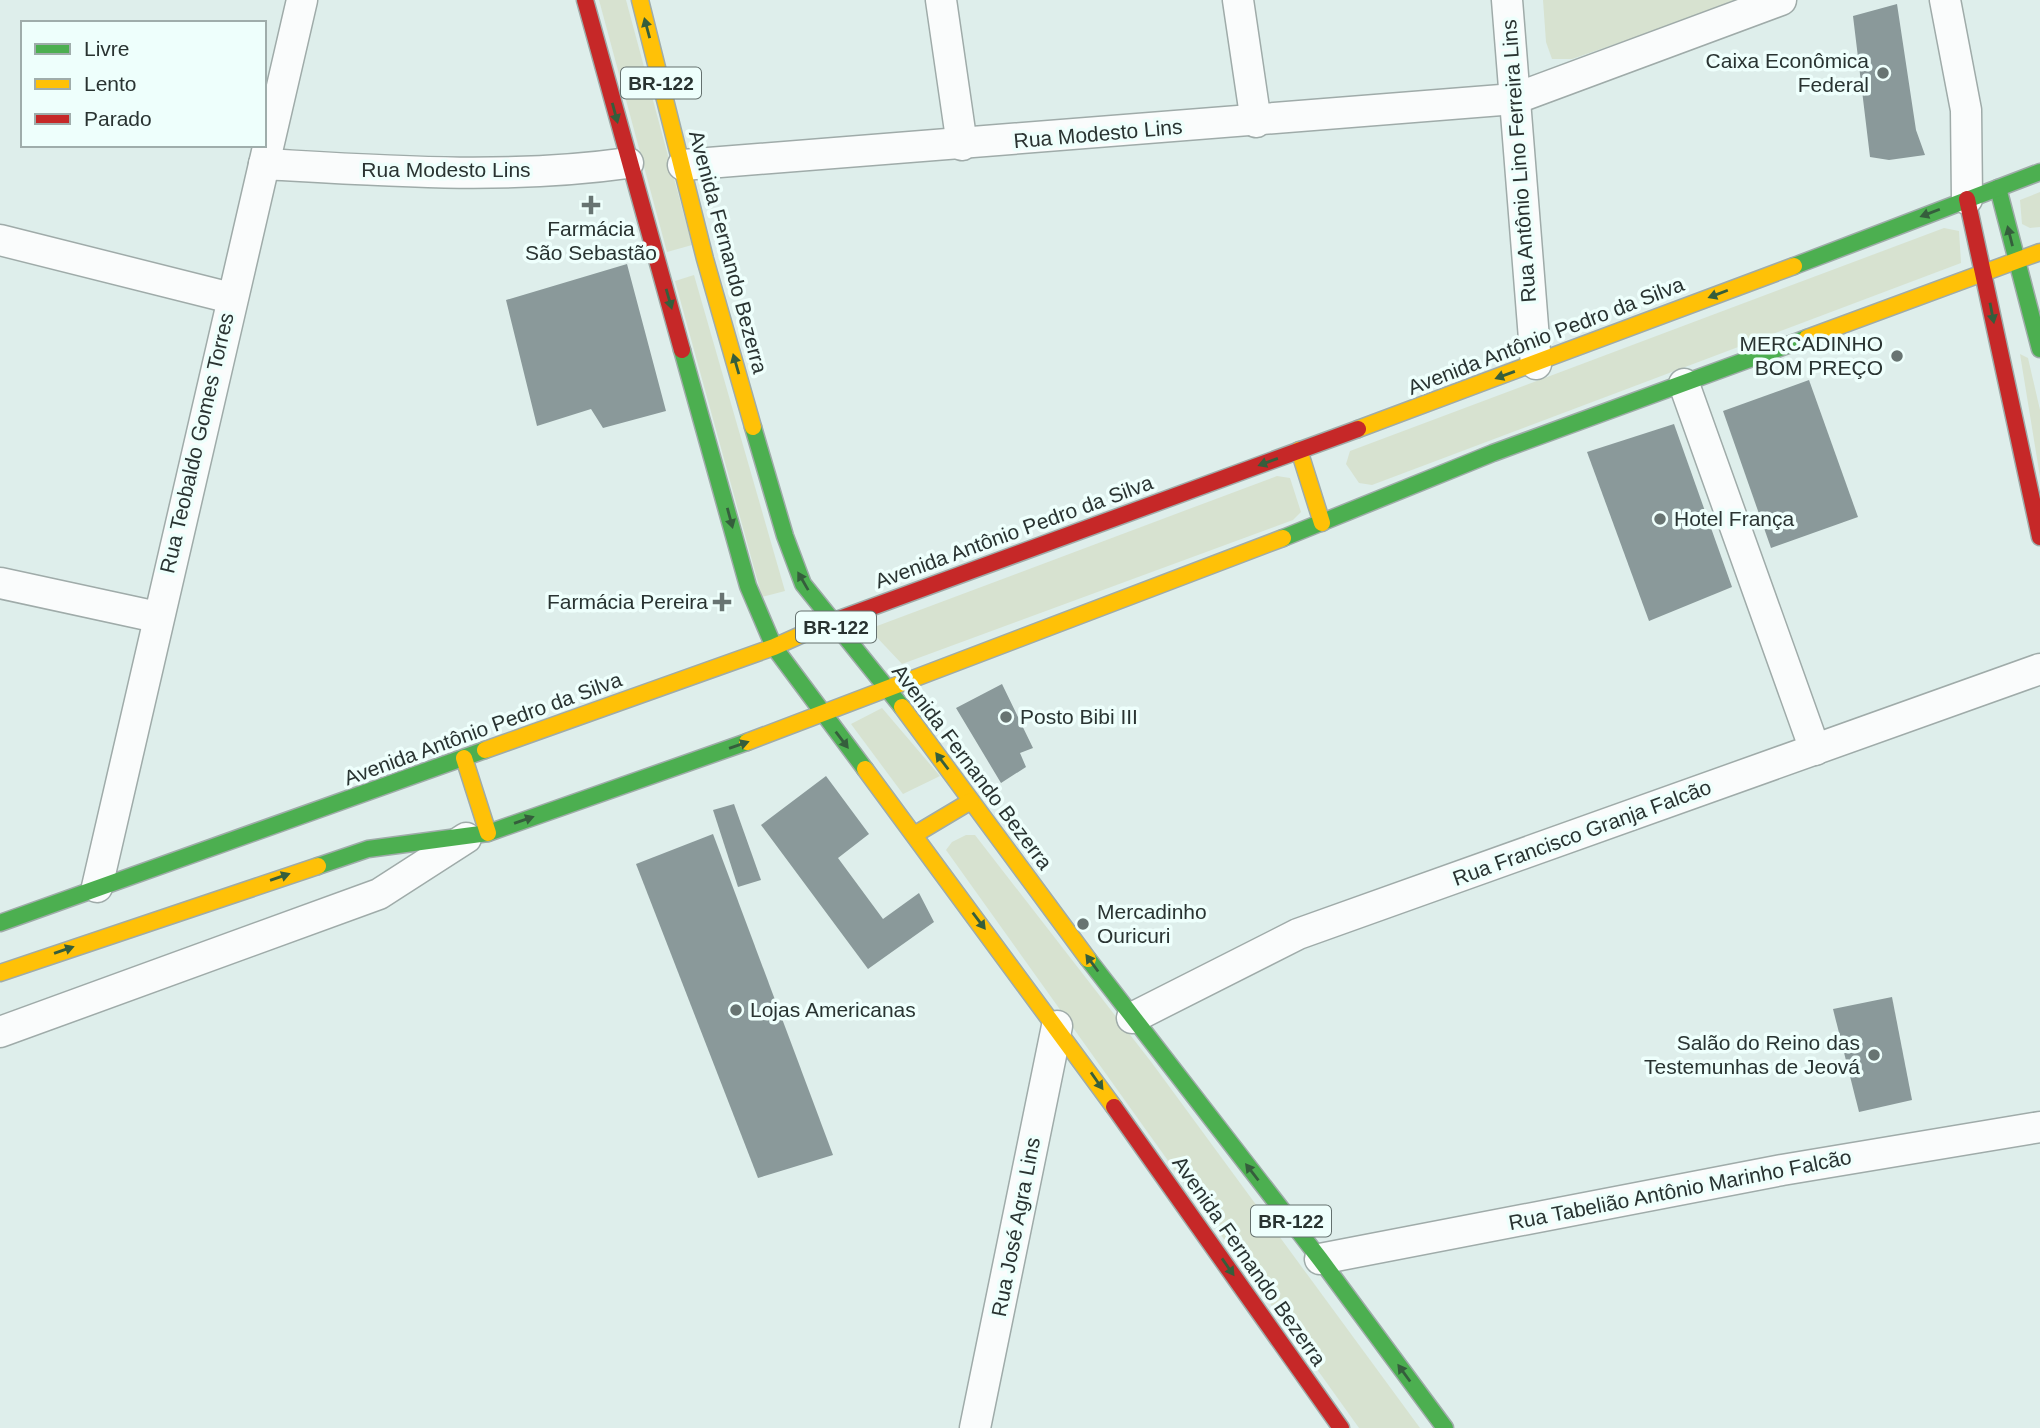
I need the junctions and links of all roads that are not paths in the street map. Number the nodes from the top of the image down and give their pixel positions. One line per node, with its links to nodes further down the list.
1 (302, 0): 14 (street, Rua Teobaldo Gomes Torres)
2 (640, 0): 15 (main road, Avenida Fernando Bezerra / BR-122, one-way to 2)
3 (941, 0): 12 (street)
4 (1238, 0): 11 (street)
5 (1507, 0): 9 (street, Rua Antônio Lino Ferreira Lins)
6 (1781, 0): 9 (street, Rua Modesto Lins)
7 (1945, 0): 10 (street)
8 (590, 1): 13 (main road, Avenida Fernando Bezerra / BR-122, one-way to 13)
9 (1514, 99): 11 (street, Rua Modesto Lins); 25 (street, Rua Antônio Lino Ferreira Lins)
10 (1966, 110): 17 (street); 18 (street)
11 (1255, 122): 12 (street, Rua Modesto Lins)
12 (962, 145): 15 (street, Rua Modesto Lins)
13 (628, 163): 14 (street, Rua Modesto Lins); 33 (main road, Avenida Fernando Bezerra / BR-122, one-way to 33)
14 (264, 164): 23 (street, Rua Teobaldo Gomes Torres)
15 (683, 165): 32 (main road, Avenida Fernando Bezerra / BR-122, one-way to 15)
16 (2040, 172): 17 (main road, Avenida Antônio Pedro da Silva)
17 (1998, 188): 18 (main road, Avenida Antônio Pedro da Silva); 21 (main road, one-way to 17)
18 (1967, 199): 22 (main road); 25 (main road, Avenida Antônio Pedro da Silva, one-way to 25)
19 (0, 240): 23 (street)
20 (2040, 252): 21 (main road)
21 (2017, 261): 22 (main road); 24 (main road)
22 (1985, 272): 26 (main road); 29 (main road, one-way to 29)
23 (231, 298): 31 (street, Rua Teobaldo Gomes Torres)
24 (2040, 349)
25 (1536, 364): 27 (main road, Avenida Antônio Pedro da Silva, one-way to 27)
26 (1684, 384): 28 (main road); 37 (street)
27 (1299, 450): 28 (main road); 32 (main road, Avenida Antônio Pedro da Silva, one-way to 32)
28 (1322, 523): 35 (main road)
29 (2040, 537)
30 (0, 583): 31 (street)
31 (157, 617): 42 (street, Rua Teobaldo Gomes Torres)
32 (832, 621): 33 (main road, Avenida Antônio Pedro da Silva); 35 (main road, Avenida Fernando Bezerra / BR-122)
33 (774, 647): 36 (main road, Avenida Fernando Bezerra / BR-122); 38 (main road, Avenida Antônio Pedro da Silva)
34 (2040, 669): 37 (street, Rua Francisco Granja Falcão)
35 (888, 688): 36 (main road); 39 (main road, Avenida Fernando Bezerra / BR-122, one-way to 35)
36 (824, 715): 40 (main road, Avenida Fernando Bezerra / BR-122, one-way to 40); 41 (main road, one-way to 36)
37 (1815, 750): 45 (street, Rua Francisco Granja Falcão)
38 (464, 758): 41 (main road); 42 (main road, Avenida Antônio Pedro da Silva)
39 (971, 800): 40 (main road); 45 (main road, Avenida Fernando Bezerra / BR-122, one-way to 39)
40 (914, 835): 46 (main road, Avenida Fernando Bezerra / BR-122, one-way to 46)
41 (477, 836): 44 (main road, one-way to 41); 47 (street)
42 (97, 887): 43 (main road, Avenida Antônio Pedro da Silva)
43 (0, 923)
44 (0, 973)
45 (1132, 1018): 49 (main road, Avenida Fernando Bezerra / BR-122, one-way to 45)
46 (1057, 1026): 50 (street, Rua José Agra Lins); 51 (main road, Avenida Fernando Bezerra / BR-122, one-way to 51)
47 (0, 1032)
48 (2040, 1127): 49 (street, Rua Tabelião Antônio Marinho Falcão)
49 (1320, 1259): 52 (main road, Avenida Fernando Bezerra / BR-122, one-way to 49)
50 (975, 1428)
51 (1341, 1428)
52 (1445, 1428)

